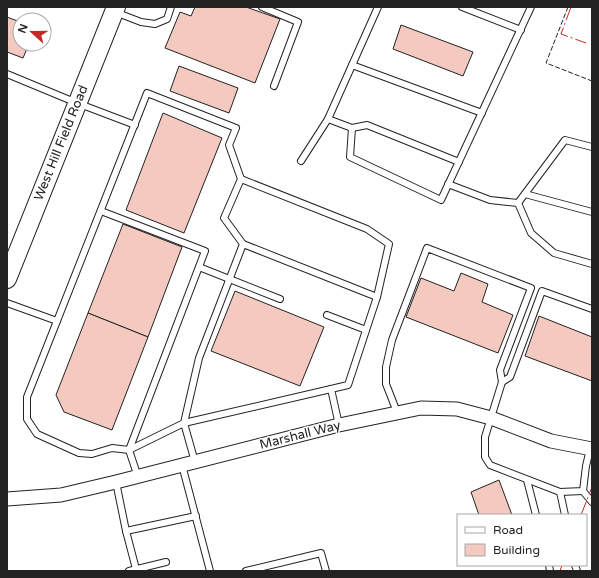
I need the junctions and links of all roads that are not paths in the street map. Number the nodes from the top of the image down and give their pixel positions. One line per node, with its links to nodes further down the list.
1 (171, 7): 6 (lane)
2 (262, 7): 10 (lane)
3 (378, 7): 8 (lane)
4 (462, 7): 7 (lane)
5 (531, 7): 7 (lane)
6 (111, 8): 11 (main road, West Hill Field Road)
7 (521, 30): 12 (lane)
8 (352, 65): 12 (lane); 13 (lane)
9 (7, 74): 11 (lane)
10 (274, 86)
11 (77, 104): 14 (lane); 28 (main road, West Hill Field Road)
12 (482, 113): 18 (lane)
13 (328, 119): 15 (lane); 17 (lane)
14 (135, 125): 19 (lane); 23 (lane)
15 (352, 128): 18 (lane); 20 (lane)
16 (592, 147): 21 (lane)
17 (301, 161)
18 (459, 162): 20 (lane)
19 (240, 179): 25 (lane); 30 (lane)
20 (448, 184): 22 (lane)
21 (525, 194): 22 (lane); 24 (lane)
22 (518, 203): 26 (lane)
23 (101, 211): 27 (lane); 35 (lane)
24 (592, 212)
25 (243, 244): 29 (lane); 30 (lane)
26 (592, 264)
27 (199, 267): 29 (lane); 44 (lane)
28 (7, 278)
29 (229, 279): 31 (lane); 41 (lane)
30 (377, 297): 36 (lane)
31 (280, 299)
32 (7, 303): 35 (lane)
33 (592, 309): 37 (lane)
34 (327, 315): 36 (lane)
35 (57, 321): 44 (lane)
36 (366, 330): 38 (lane)
37 (502, 382): 39 (lane); 40 (lane)
38 (330, 390): 41 (lane); 42 (lane)
39 (396, 412): 40 (street, Marshall Way); 42 (street, Marshall Way)
40 (491, 418): 43 (street, Marshall Way); 47 (lane)
41 (184, 423): 44 (lane); 45 (lane)
42 (339, 425): 45 (street, Marshall Way)
43 (591, 447): 49 (lane)
44 (129, 450): 46 (lane)
45 (188, 464): 46 (street, Marshall Way); 55 (lane)
46 (138, 477): 48 (street, Marshall Way)
47 (527, 480): 50 (lane); 53 (lane)
48 (116, 482): 51 (street, Marshall Way); 56 (lane)
49 (583, 491): 50 (lane); 52 (lane)
50 (560, 492): 54 (lane)
51 (7, 499)
52 (592, 502)
53 (536, 514)
54 (565, 514)
55 (196, 516): 56 (lane); 60 (lane)
56 (126, 531): 58 (lane)
57 (166, 562): 58 (lane)
58 (136, 569): 59 (lane)
59 (129, 571)
60 (210, 571)
61 (246, 571): 62 (lane)
62 (326, 571)

